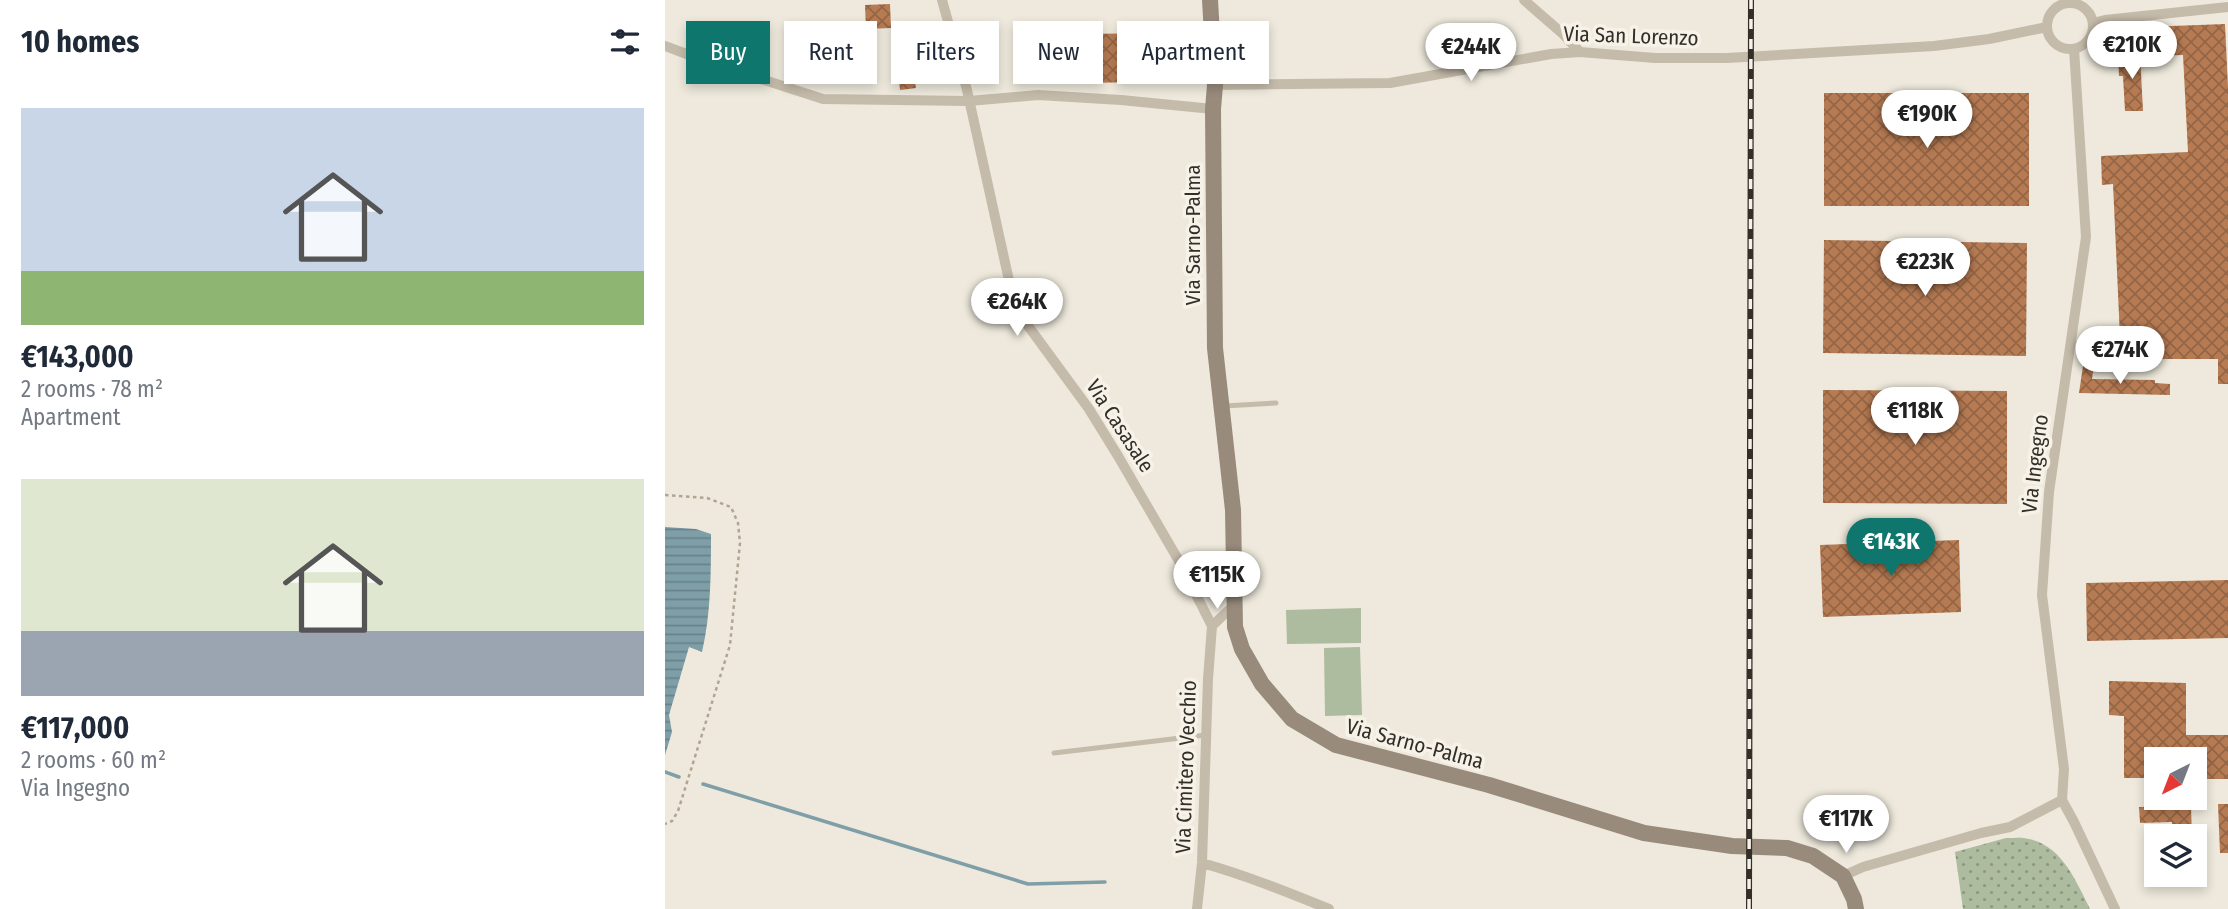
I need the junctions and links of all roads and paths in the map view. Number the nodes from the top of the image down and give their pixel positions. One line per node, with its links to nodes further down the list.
1 (942, 0): 12 (street, Via Casasale)
2 (1210, 0): 11 (main road, Via Sarno-Palma)
3 (1524, 0): 10 (street)
4 (2068, 2): 6 (street); 7 (street)
5 (2228, 6): 6 (street)
6 (2093, 23): 9 (street)
7 (2047, 27): 9 (street); 10 (street, Via San Lorenzo)
8 (665, 46): 12 (street)
9 (2074, 48): 21 (street, Via Ingegno)
10 (1580, 52): 11 (street, Via San Lorenzo)
11 (1215, 85): 13 (main road, Via Sarno-Palma)
12 (969, 101): 13 (street); 18 (street, Via Casasale)
13 (1213, 108): 15 (main road, Via Sarno-Palma)
14 (1276, 403): 15 (lane)
15 (1221, 406): 17 (main road, Via Sarno-Palma)
16 (665, 495): 22 (path)
17 (1235, 604): 18 (street); 24 (main road, Via Sarno-Palma)
18 (1212, 626): 19 (street, Via Cimitero Vecchio)
19 (1206, 735): 20 (lane); 23 (street, Via Cimitero Vecchio)
20 (1054, 753)
21 (2062, 800): 24 (street); 28 (street)
22 (665, 824)
23 (1202, 863): 25 (street, Via Cimitero Vecchio); 26 (street)
24 (1843, 876): 27 (main road)
25 (1197, 909)
26 (1329, 909)
27 (1856, 909)
28 (2115, 909)

